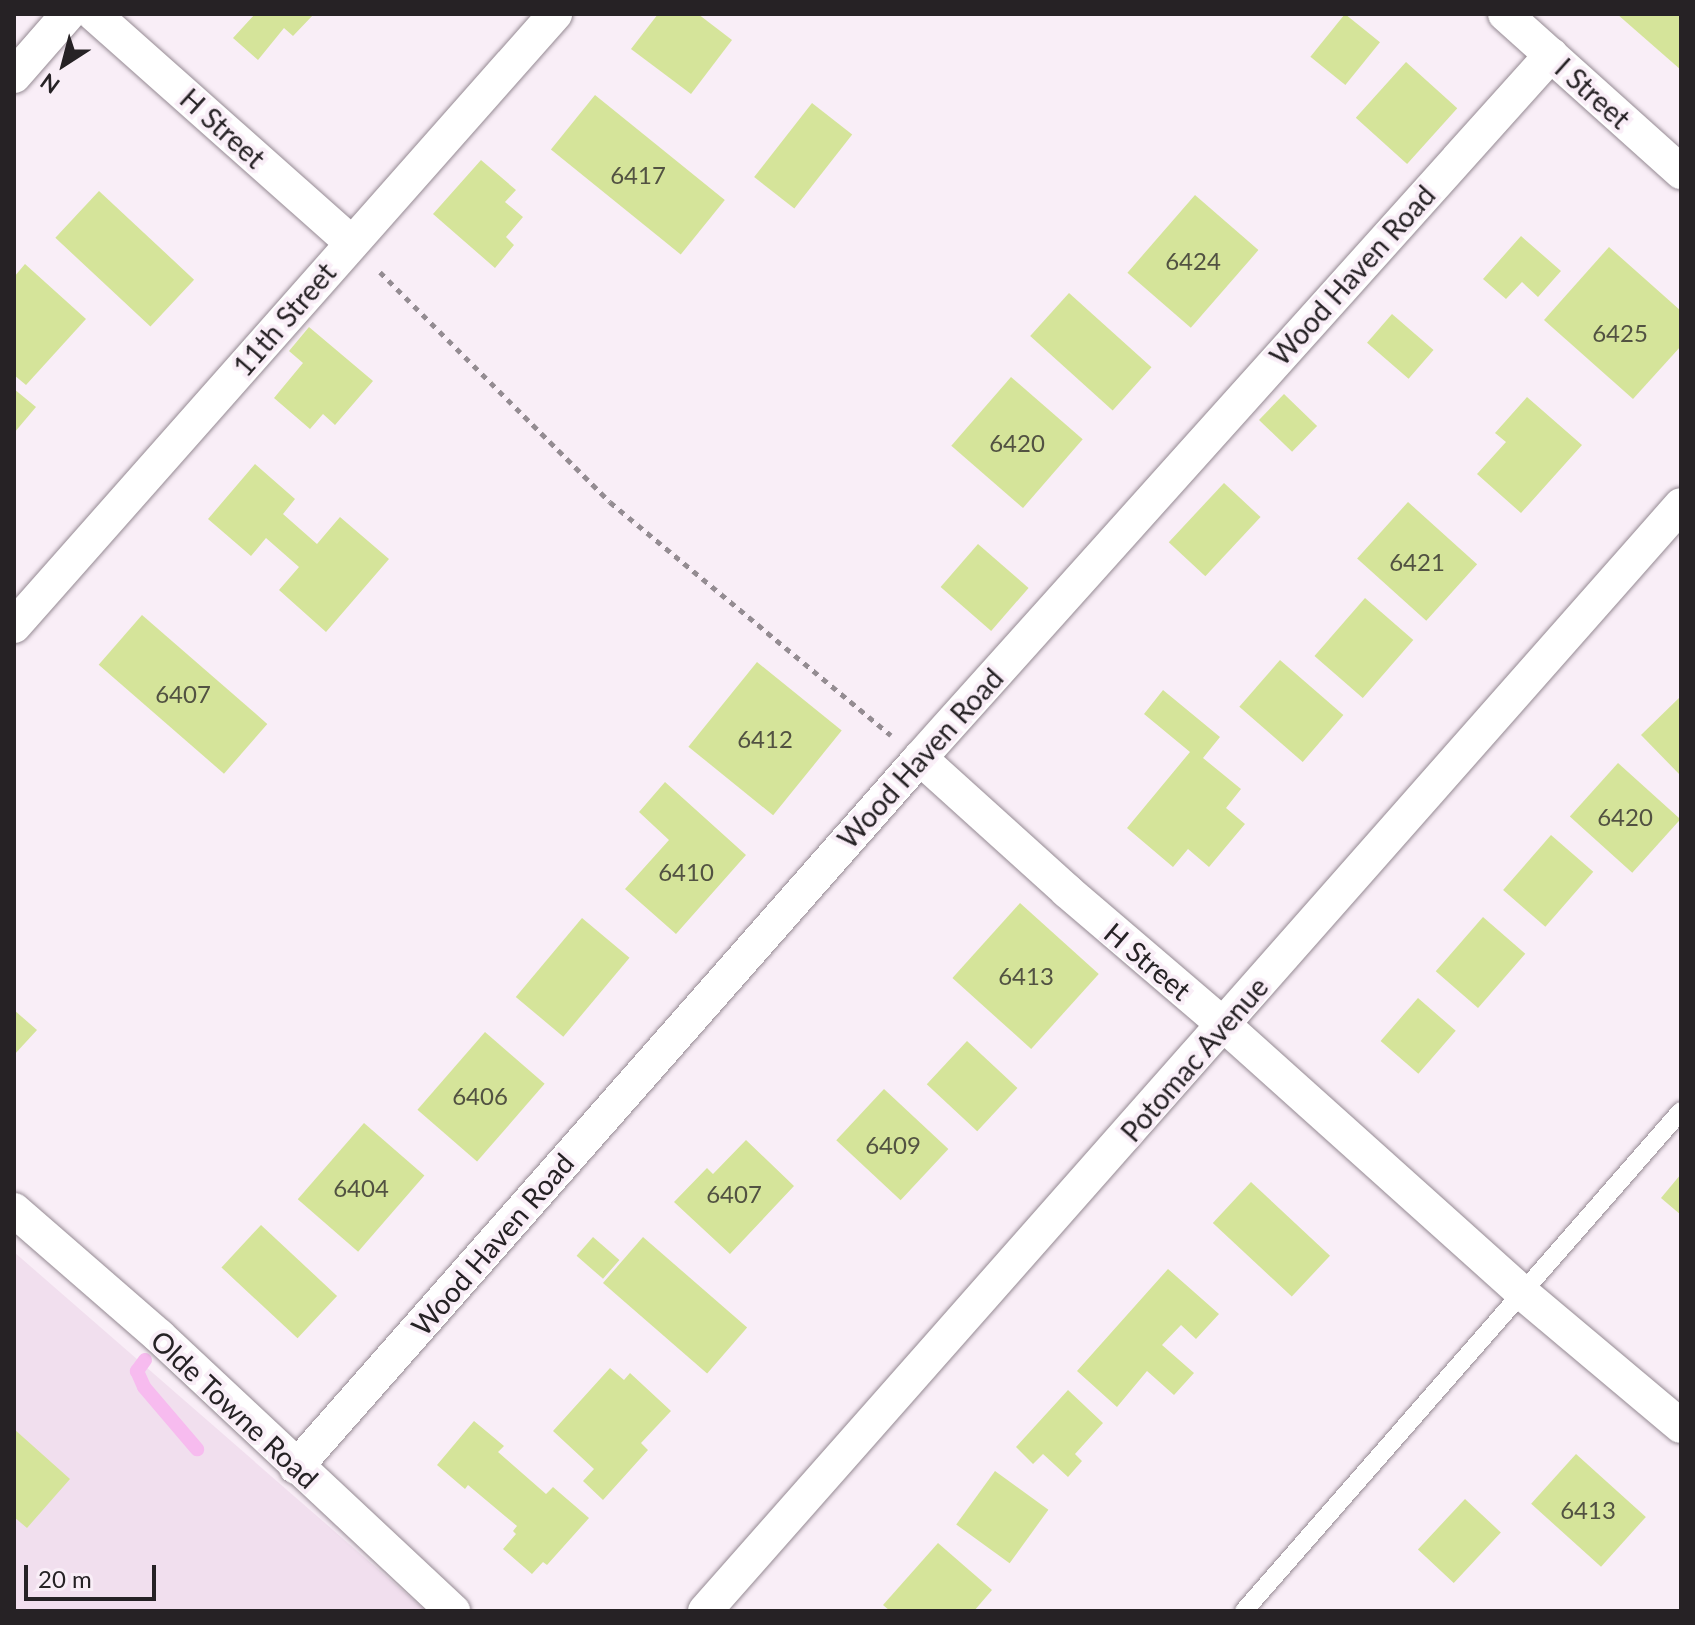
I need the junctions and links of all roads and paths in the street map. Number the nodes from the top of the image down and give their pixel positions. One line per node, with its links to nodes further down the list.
1 (68, 14): 6 (street)
2 (94, 14): 8 (street, H Street)
3 (555, 14): 8 (street, 11th Street)
4 (1505, 14): 5 (street, I Street)
5 (1551, 55): 7 (street, I Street); 11 (street, Wood Haven Road)
6 (14, 76)
7 (1681, 172)
8 (351, 242): 10 (street, 11th Street); 11 (path)
9 (1681, 505): 12 (street, Potomac Avenue)
10 (14, 626)
11 (920, 758): 12 (street, H Street); 17 (street, Wood Haven Road)
12 (1224, 1025): 15 (street, H Street); 19 (street, Potomac Avenue)
13 (1681, 1111): 15 (lane)
14 (14, 1210): 17 (street, Olde Towne Road)
15 (1520, 1291): 16 (street, H Street); 20 (lane)
16 (1681, 1426)
17 (296, 1467): 18 (street, Olde Towne Road)
18 (453, 1611)
19 (705, 1611)
20 (1244, 1611)

